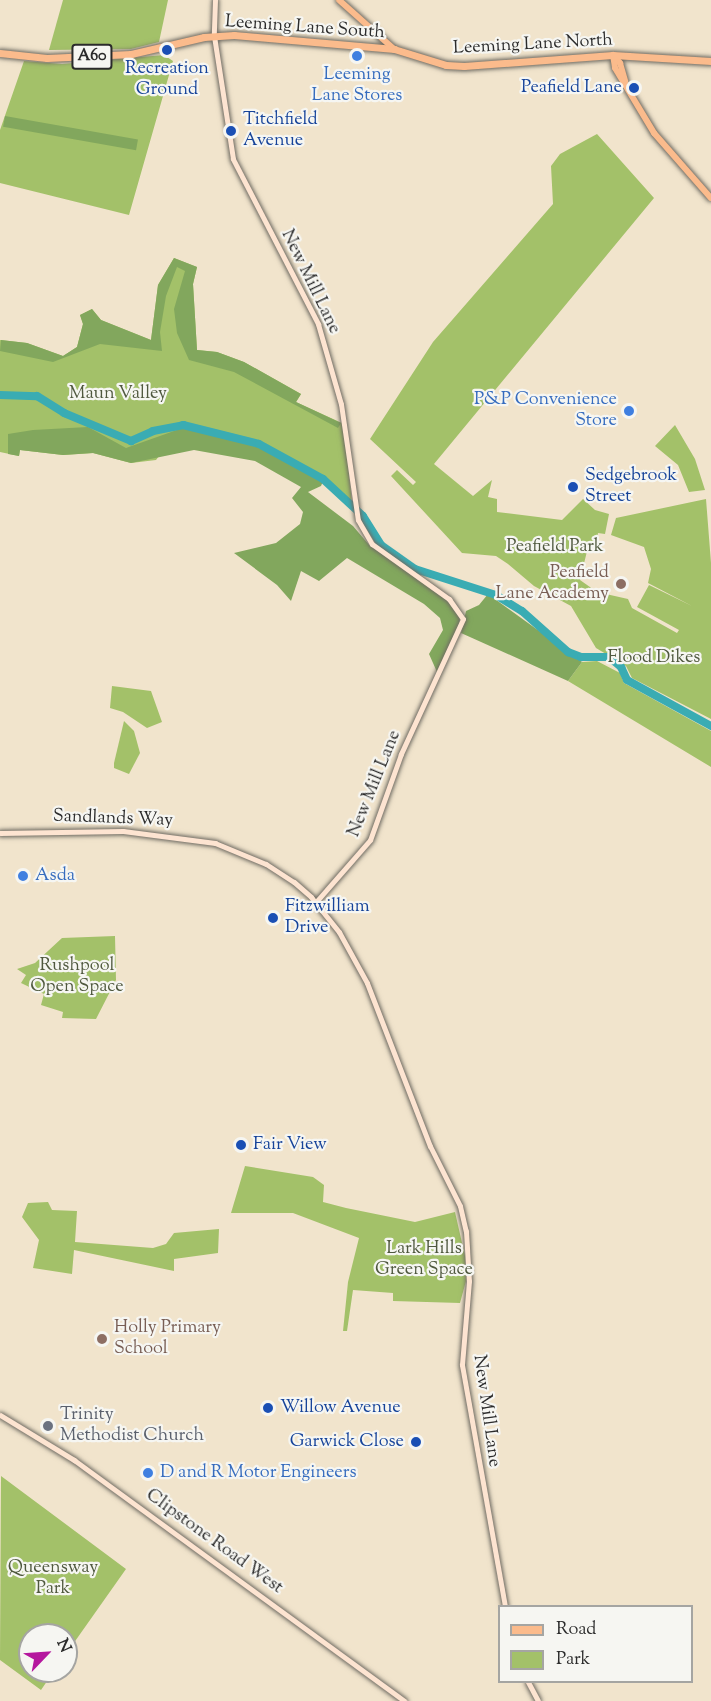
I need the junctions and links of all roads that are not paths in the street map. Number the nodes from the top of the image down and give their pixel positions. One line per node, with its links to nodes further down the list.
1 (215, 0): 3 (street, New Mill Lane)
2 (339, 0): 4 (main road)
3 (214, 36): 4 (highway, Leeming Lane South / A60); 5 (highway, Leeming Lane South / A60); 10 (street, New Mill Lane)
4 (394, 50): 6 (highway, Leeming Lane North / A60)
5 (0, 53)
6 (614, 55): 7 (highway, Leeming Lane North / A60); 8 (main road)
7 (711, 61)
8 (711, 198)
9 (0, 833): 10 (street, Sandlands Way)
10 (316, 902): 12 (street, New Mill Lane)
11 (0, 1415): 14 (street, Clipstone Road West)
12 (505, 1605)
13 (529, 1683): 15 (street)
14 (405, 1701)
15 (538, 1701)

